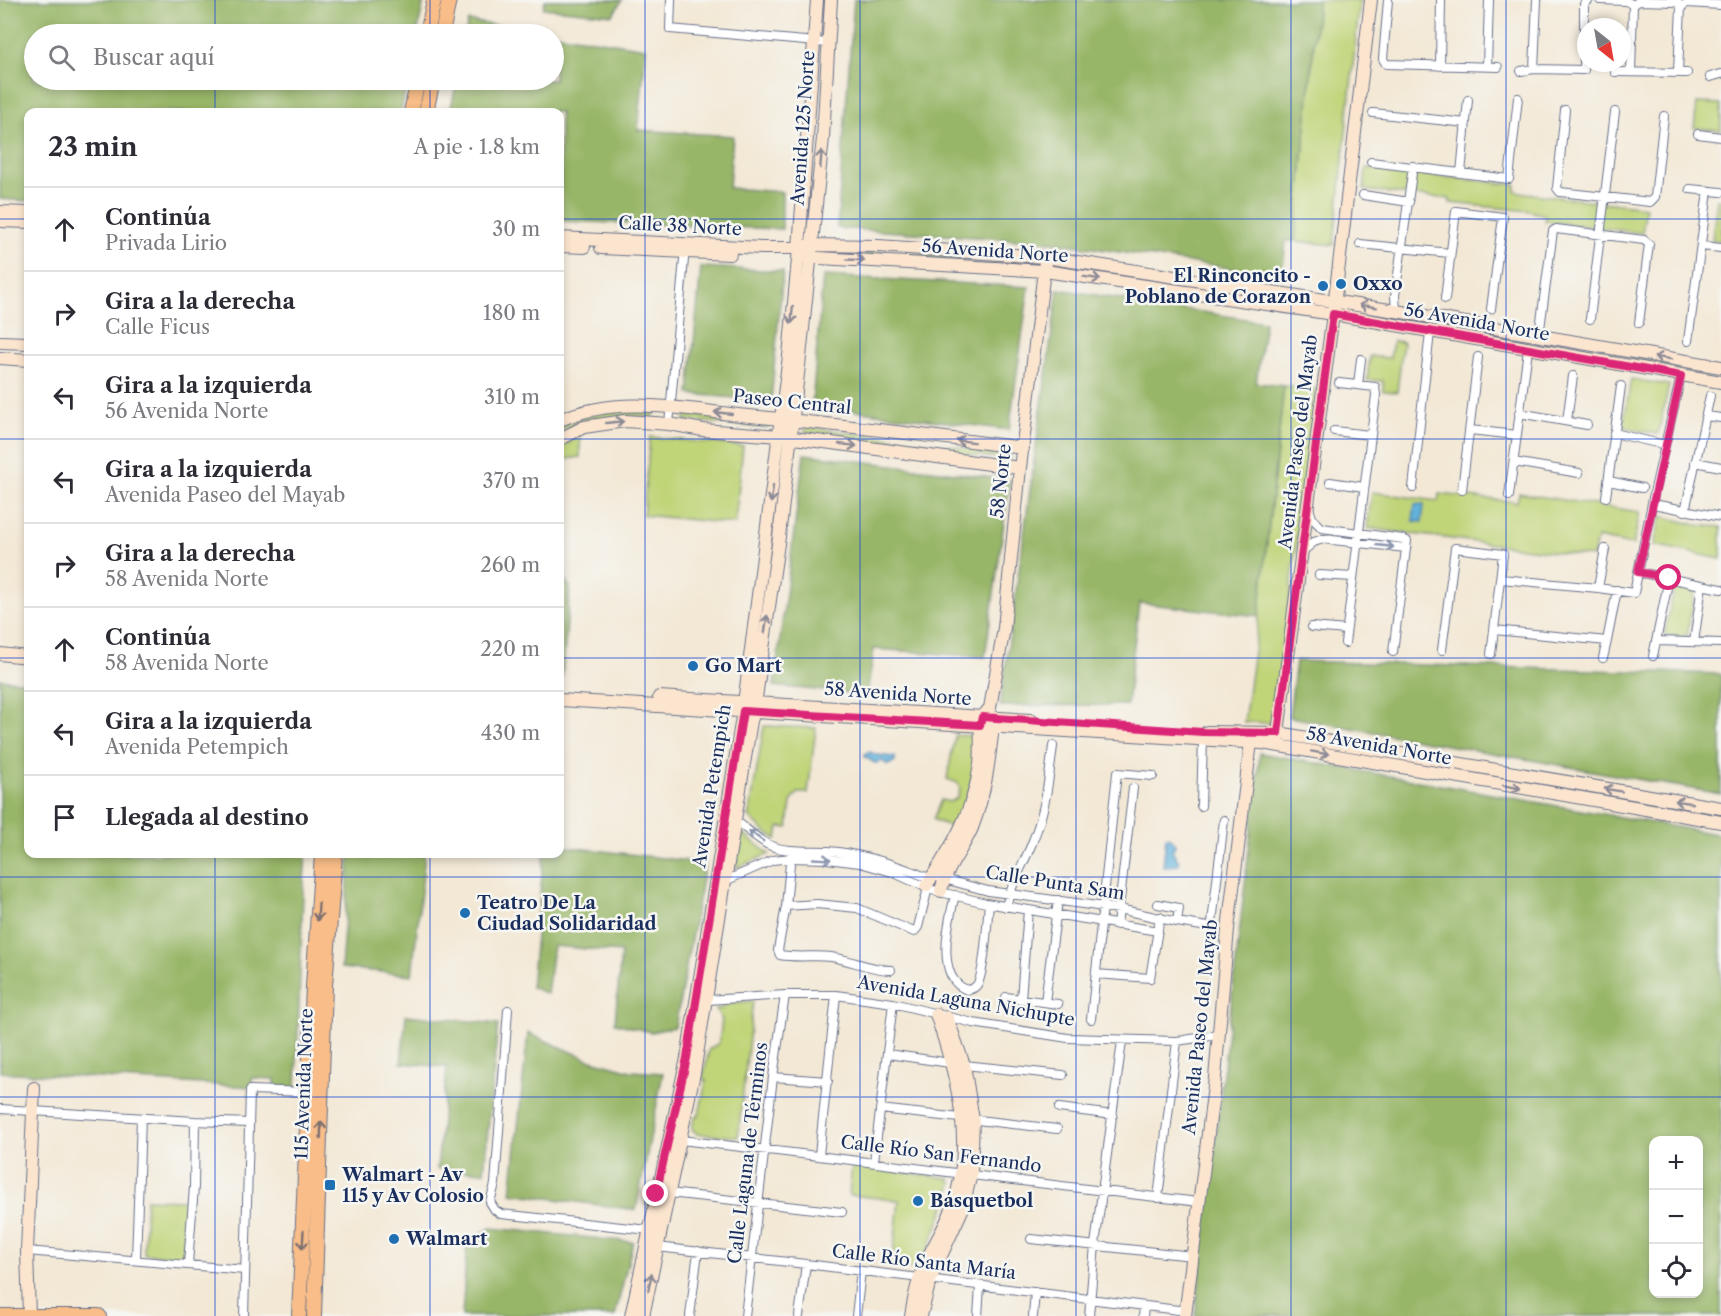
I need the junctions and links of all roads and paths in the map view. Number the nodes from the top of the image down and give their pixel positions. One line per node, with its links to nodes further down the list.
1 (434, 0): 16 (main road)
2 (449, 0): 17 (main road)
3 (671, 0): 18 (street)
4 (817, 0): 18 (main road, Avenida 125 Norte)
5 (831, 0): 19 (main road, Avenida 125 Norte)
6 (1371, 0): 71 (main road, Avenida Paseo del Mayab)
7 (1388, 0): 20 (street)
8 (1442, 0): 20 (street)
9 (1489, 0): 21 (street)
10 (1537, 0): 23 (street)
11 (1588, 0): 23 (street)
12 (1600, 0): 13 (street)
13 (1633, 5): 15 (street); 25 (street)
14 (1721, 5): 15 (street)
15 (1681, 7): 26 (street)
16 (429, 24)
17 (444, 24)
18 (813, 43): 19 (street); 66 (main road, Avenida 125 Norte)
19 (827, 43): 47 (main road, Avenida 125 Norte, one-way to 19)
20 (1440, 66): 21 (street)
21 (1487, 66): 22 (street)
22 (1498, 66)
23 (1534, 69): 24 (street)
24 (1521, 71)
25 (1631, 72): 26 (street)
26 (1677, 72): 27 (street)
27 (1688, 73)
28 (1721, 74): 29 (street)
29 (1710, 77)
30 (416, 90): 34 (main road)
31 (431, 90): 35 (main road)
32 (1518, 98): 45 (street)
33 (1468, 100): 40 (street)
34 (412, 108)
35 (427, 108)
36 (1566, 110): 51 (street)
37 (1373, 112): 40 (street)
38 (1615, 112): 51 (street)
39 (1664, 116): 51 (street)
40 (1466, 123): 45 (street)
41 (1698, 134): 42 (street)
42 (1721, 137)
43 (1371, 162): 44 (street)
44 (1413, 166): 45 (street); 52 (street)
45 (1461, 173)
46 (1690, 189): 48 (street)
47 (818, 191): 60 (main road); 66 (main road, Avenida 125 Norte)
48 (1708, 191): 49 (street); 62 (street)
49 (1721, 192)
50 (1363, 195): 52 (street)
51 (1605, 197): 57 (street)
52 (1408, 202): 64 (street)
53 (0, 212): 54 (main road)
54 (24, 213)
55 (0, 220): 56 (main road)
56 (24, 222)
57 (1600, 235): 76 (street); 77 (street); 79 (street)
58 (564, 238): 63 (main road, Calle 38 Norte)
59 (1360, 244): 64 (street)
60 (836, 245): 66 (main road, 56 Avenida Norte); 68 (main road, 56 Avenida Norte)
61 (564, 246): 63 (main road, Calle 38 Norte)
62 (1701, 246): 65 (street); 80 (street)
63 (685, 248): 66 (main road, Calle 38 Norte); 98 (street)
64 (1402, 248): 67 (street); 73 (street)
65 (1721, 248)
66 (804, 252): 69 (main road, 56 Avenida Norte, one-way to 69); 103 (main road, Avenida Petempich)
67 (1450, 253): 70 (street); 72 (street)
68 (1045, 257): 69 (main road, 58 Norte); 71 (main road, 56 Avenida Norte)
69 (1045, 271): 74 (main road, 56 Avenida Norte, one-way to 74); 115 (main road, 58 Norte)
70 (1445, 299)
71 (1335, 301): 73 (main road, 56 Avenida Norte, one-way to 71); 74 (main road, Avenida Paseo del Mayab)
72 (1491, 309)
73 (1396, 311): 75 (main road, 56 Avenida Norte)
74 (1333, 314): 78 (main road, 56 Avenida Norte); 129 (main road, Avenida Paseo del Mayab)
75 (1432, 318): 78 (main road); 79 (main road, 56 Avenida Norte)
76 (1590, 319)
77 (1639, 323)
78 (1430, 332): 83 (main road, 56 Avenida Norte); 124 (street)
79 (1539, 336): 83 (main road); 84 (main road, 56 Avenida Norte)
80 (1688, 341)
81 (0, 342): 82 (main road)
82 (24, 343)
83 (1532, 350): 89 (main road, 56 Avenida Norte); 99 (street)
84 (1625, 352): 89 (main road); 90 (main road, 56 Avenida Norte, one-way to 84)
85 (1478, 357): 107 (street)
86 (0, 358): 88 (main road)
87 (1360, 359): 95 (street)
88 (24, 360)
89 (1622, 365): 92 (main road, 56 Avenida Norte)
90 (1721, 367)
91 (1572, 376): 104 (street)
92 (1681, 376): 93 (main road, 56 Avenida Norte); 114 (street)
93 (1721, 382)
94 (1339, 383): 95 (street)
95 (1358, 385): 110 (street)
96 (1621, 386): 109 (street)
97 (1710, 396): 100 (street)
98 (671, 407): 101 (main road, Paseo Central); 103 (main road, Paseo Central, one-way to 98); 105 (street)
99 (1519, 413): 104 (street); 111 (street)
100 (1706, 416): 102 (street); 117 (street)
101 (564, 418)
102 (1721, 418)
103 (787, 419): 113 (main road, Avenida Petempich); 115 (main road, Paseo Central, one-way to 103)
104 (1567, 421): 106 (street)
105 (669, 424): 112 (main road, Paseo Central, one-way to 105); 113 (main road, Paseo Central)
106 (1587, 425)
107 (1470, 430): 111 (street); 126 (street)
108 (1334, 431): 110 (street)
109 (1614, 433): 114 (street); 121 (street)
110 (1370, 435): 123 (street)
111 (1516, 435): 116 (street)
112 (564, 437)
113 (785, 437): 119 (main road, Paseo Central, one-way to 119); 165 (main road, Avenida Petempich)
114 (1661, 444): 130 (street)
115 (1023, 448): 119 (main road, 58 Norte)
116 (1514, 462): 120 (street); 127 (street)
117 (1695, 462): 118 (street); 131 (street)
118 (1721, 467)
119 (1020, 468): 166 (main road, 58 Norte)
120 (1579, 473)
121 (1609, 481): 125 (street); 128 (street)
122 (1330, 482): 123 (street)
123 (1364, 487): 134 (street)
124 (1413, 488)
125 (1642, 488)
126 (1462, 490)
127 (1509, 496)
128 (1606, 496)
129 (1308, 504): 133 (street); 136 (main road, Avenida Paseo del Mayab)
130 (1653, 504): 131 (street); 137 (street)
131 (1685, 511): 132 (street)
132 (1721, 517)
133 (1330, 534): 134 (street); 136 (street)
134 (1357, 538): 139 (street); 155 (street)
135 (1605, 549): 143 (street)
136 (1302, 552): 168 (main road, Avenida Paseo del Mayab)
137 (1638, 572): 140 (street); 145 (street)
138 (1319, 575): 139 (street)
139 (1353, 577): 147 (street)
140 (1669, 578): 142 (street); 150 (street)
141 (1501, 579): 143 (street); 148 (street); 154 (street)
142 (1702, 585): 144 (street); 151 (street)
143 (1598, 588): 145 (street)
144 (1721, 589)
145 (1617, 590): 149 (street)
146 (1311, 627): 147 (street)
147 (1346, 630): 152 (street)
148 (1494, 630): 149 (street); 157 (street)
149 (1607, 641): 160 (street)
150 (1657, 641): 151 (street); 158 (street)
151 (1694, 642): 153 (street)
152 (1345, 643)
153 (1721, 643)
154 (1442, 650)
155 (1394, 652)
156 (0, 654): 159 (main road)
157 (1491, 654)
158 (1653, 656)
159 (24, 657)
160 (1603, 658)
161 (0, 661): 162 (main road)
162 (24, 664)
163 (564, 691): 165 (main road)
164 (564, 700): 165 (main road)
165 (749, 707): 166 (main road, 58 Avenida Norte); 180 (main road, Avenida Petempich); 247 (main road, Avenida Petempich)
166 (988, 719): 167 (main road, 58 Avenida Norte); 168 (main road, 58 Avenida Norte); 186 (main road, 58 Norte)
167 (1203, 739): 169 (main road, 58 Avenida Norte); 177 (street)
168 (1278, 739): 169 (main road, 58 Avenida Norte); 171 (main road, 58 Avenida Norte); 172 (main road, 58 Avenida Norte, one-way to 172)
169 (1251, 742): 216 (main road, Avenida Paseo del Mayab)
170 (1053, 746): 187 (street)
171 (1433, 759): 172 (main road); 174 (main road, 58 Avenida Norte)
172 (1430, 773): 176 (main road, 58 Avenida Norte, one-way to 176)
173 (1153, 776): 194 (street)
174 (1578, 784): 176 (main road); 178 (main road, 58 Avenida Norte, one-way to 174)
175 (1133, 788): 195 (street)
176 (1576, 798): 181 (main road, 58 Avenida Norte)
177 (1201, 806)
178 (1721, 808)
179 (1224, 820): 200 (street, Calle Punta Sam)
180 (736, 821): 182 (street, Calle Punta Sam, one-way to 180); 185 (main road, Avenida Petempich)
181 (1721, 822)
182 (791, 854): 185 (street, Calle Punta Sam); 186 (street, Calle Punta Sam); 192 (street)
183 (322, 858): 225 (main road, 115 Avenida Norte, one-way to 225)
184 (335, 858): 271 (main road, 115 Avenida Norte, one-way to 184)
185 (725, 880): 209 (main road, Avenida Petempich)
186 (936, 883): 187 (street, Calle Punta Sam); 188 (street, Calle Punta Sam); 192 (street)
187 (1009, 892): 189 (street, Calle Punta Sam); 193 (street)
188 (955, 895): 190 (street, Calle Punta Sam); 190 (street)
189 (1058, 900): 194 (street, Calle Punta Sam); 197 (street)
190 (989, 904): 193 (street, Calle Punta Sam)
191 (1158, 904): 200 (street)
192 (786, 906): 203 (street)
193 (1006, 906): 196 (street, Calle Punta Sam)
194 (1103, 907): 195 (street, Calle Punta Sam); 199 (street)
195 (1119, 909): 198 (street, Calle Punta Sam); 201 (street)
196 (1028, 910): 197 (street, Calle Punta Sam); 208 (street)
197 (1056, 915): 199 (street, Calle Punta Sam); 210 (street)
198 (1160, 917): 200 (street, Calle Punta Sam); 202 (street)
199 (1101, 922): 201 (street, Calle Punta Sam); 204 (street)
200 (1177, 922)
201 (1117, 925): 202 (street, Calle Punta Sam)
202 (1158, 932): 204 (street)
203 (891, 970)
204 (1096, 974): 215 (street)
205 (785, 995): 206 (street, Avenida Laguna Nichupte); 209 (street, Avenida Laguna Nichupte); 222 (street, Calle Laguna de Términos)
206 (836, 995): 211 (street, Avenida Laguna Nichupte); 223 (street)
207 (1006, 997): 208 (street)
208 (1021, 999): 210 (street)
209 (707, 1000): 236 (main road, Avenida Petempich)
210 (1045, 1002): 212 (street)
211 (893, 1003): 214 (street, Avenida Laguna Nichupte); 219 (street)
212 (1058, 1004)
213 (507, 1010): 247 (street)
214 (942, 1016): 217 (street, Avenida Laguna Nichupte); 220 (main road)
215 (1091, 1019)
216 (1218, 1032): 218 (street, Avenida Laguna Nichupte); 244 (main road, Avenida Paseo del Mayab)
217 (1122, 1041): 218 (street, Avenida Laguna Nichupte); 230 (street)
218 (1177, 1041): 243 (street)
219 (888, 1054): 220 (street); 228 (street)
220 (958, 1064): 221 (street); 232 (main road)
221 (1063, 1075)
222 (773, 1077): 223 (street); 237 (street, Calle Laguna de Términos)
223 (828, 1082): 238 (street)
224 (34, 1088): 229 (main road)
225 (309, 1092): 234 (street); 270 (main road, 115 Avenida Norte, one-way to 270)
226 (1059, 1108): 230 (street)
227 (0, 1109): 229 (street)
228 (880, 1109): 232 (street); 239 (street)
229 (34, 1111): 231 (street); 251 (main road)
230 (1113, 1115): 241 (street)
231 (141, 1118): 233 (street); 255 (street)
232 (968, 1119): 235 (street); 240 (main road)
233 (195, 1121): 234 (street); 256 (street)
234 (249, 1123): 258 (street)
235 (1057, 1128)
236 (680, 1140): 237 (street, Calle Río San Fernando); 242 (main road, Avenida Petempich)
237 (764, 1149): 238 (street, Calle Río San Fernando); 245 (street, Calle Laguna de Términos)
238 (819, 1155): 239 (street, Calle Río San Fernando)
239 (874, 1161): 240 (street, Calle Río San Fernando)
240 (966, 1174): 241 (street, Calle Río San Fernando); 260 (main road)
241 (1102, 1191): 243 (street, Calle Río San Fernando); 249 (street)
242 (669, 1193): 245 (street); 250 (main road, Avenida Petempich)
243 (1158, 1198): 244 (street, Calle Río San Fernando)
244 (1199, 1202): 253 (main road, Avenida Paseo del Mayab)
245 (758, 1204): 246 (street); 254 (street, Calle Laguna de Términos)
246 (842, 1212)
247 (649, 1230): 272 (main road, Avenida Petempich)
248 (1031, 1239): 249 (street)
249 (1095, 1245): 253 (street); 263 (street)
250 (657, 1247): 252 (street, Calle Río Santa María); 273 (main road, Avenida Petempich, one-way to 250)
251 (27, 1251): 255 (street); 267 (main road)
252 (698, 1251): 254 (street, Calle Río Santa María); 274 (street)
253 (1193, 1256): 265 (main road, Avenida Paseo del Mayab)
254 (752, 1258): 257 (street, Calle Río Santa María); 275 (street, Calle Laguna de Términos)
255 (136, 1259): 256 (street)
256 (188, 1264): 258 (street)
257 (806, 1264): 259 (street, Calle Río Santa María); 276 (street)
258 (245, 1270): 269 (street)
259 (861, 1271): 260 (street, Calle Río Santa María); 277 (street)
260 (925, 1280): 261 (street, Calle Río Santa María); 278 (main road); 279 (main road)
261 (980, 1286): 262 (street, Calle Río Santa María); 280 (street)
262 (1035, 1292): 263 (street, Calle Río Santa María); 281 (street)
263 (1091, 1300): 264 (street, Calle Río Santa María); 282 (street)
264 (1144, 1311): 265 (street, Calle Río Santa María)
265 (1186, 1313)
266 (0, 1316): 267 (main road)
267 (29, 1316): 268 (main road)
268 (99, 1316)
269 (244, 1316)
270 (299, 1316)
271 (314, 1316)
272 (631, 1316)
273 (643, 1316)
274 (690, 1316)
275 (746, 1316)
276 (799, 1316)
277 (856, 1316)
278 (911, 1316)
279 (921, 1316)
280 (978, 1316)
281 (1033, 1316)
282 (1089, 1316)

